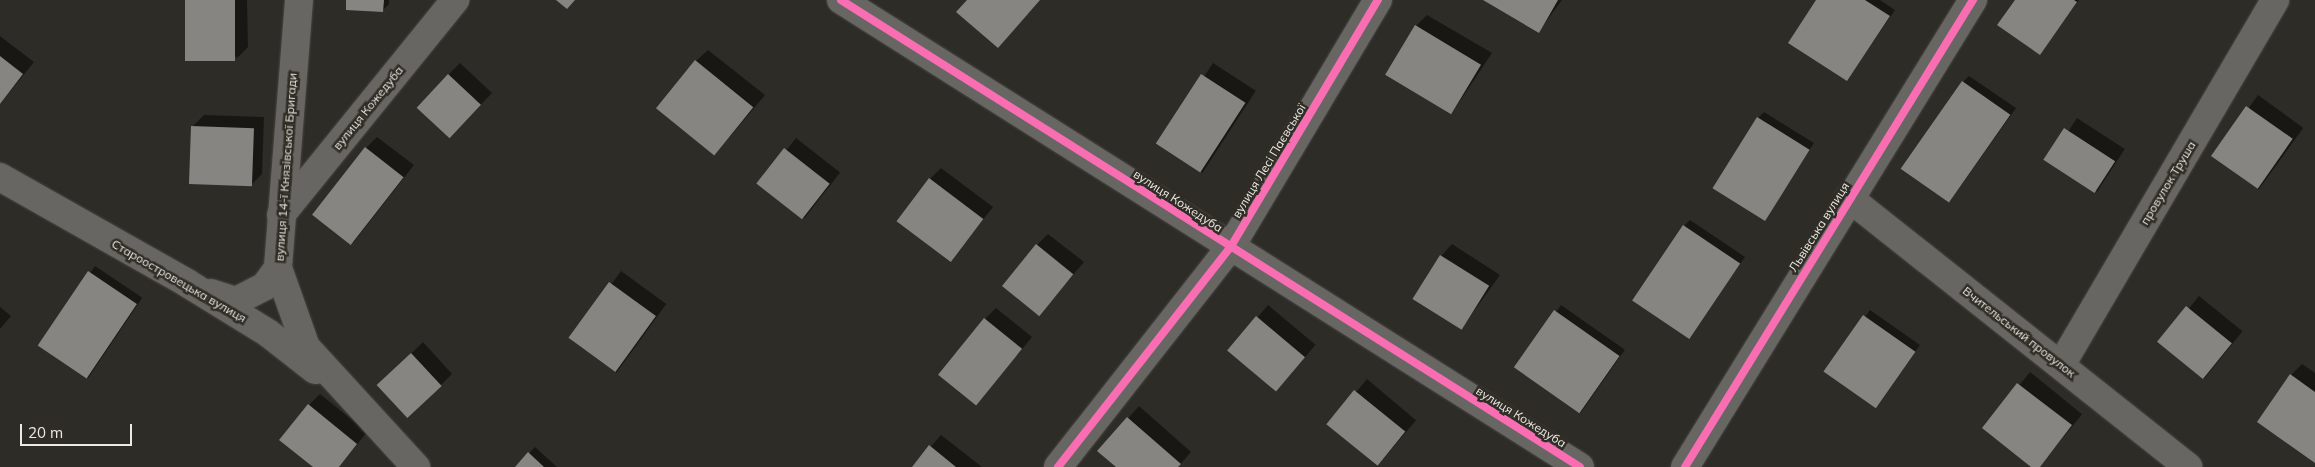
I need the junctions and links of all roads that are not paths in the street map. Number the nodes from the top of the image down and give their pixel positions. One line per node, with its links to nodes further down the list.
1 (299, 0): 9 (street, вулиця 14-ї Князівської Бригади)
2 (455, 0): 9 (street, вулиця Кожедуба)
3 (842, 0): 10 (street, вулиця Кожедуба)
4 (1378, 0): 10 (street, вулиця Лесі Паєвської)
5 (1973, 0): 8 (street, Львівська вулиця)
6 (2275, 0): 13 (street, провулок Труша)
7 (0, 176): 12 (street, Староостровецька вулиця)
8 (1849, 198): 13 (street, Вчительський провулок); 18 (street, Львівська вулиця)
9 (281, 215): 11 (street, вулиця 14-ї Князівської Бригади)
10 (1230, 248): 16 (street, вулиця Лесі Паєвської); 17 (street, вулиця Кожедуба)
11 (278, 268): 12 (street); 14 (street, вулиця 14-ї Князівської Бригади)
12 (186, 283): 14 (street, Староостровецька вулиця)
13 (2060, 366): 19 (street, Вчительський провулок)
14 (350, 396): 15 (street, вулиця 14-ї Князівської Бригади)
15 (416, 467)
16 (1058, 467)
17 (1580, 467)
18 (1685, 467)
19 (2188, 467)

